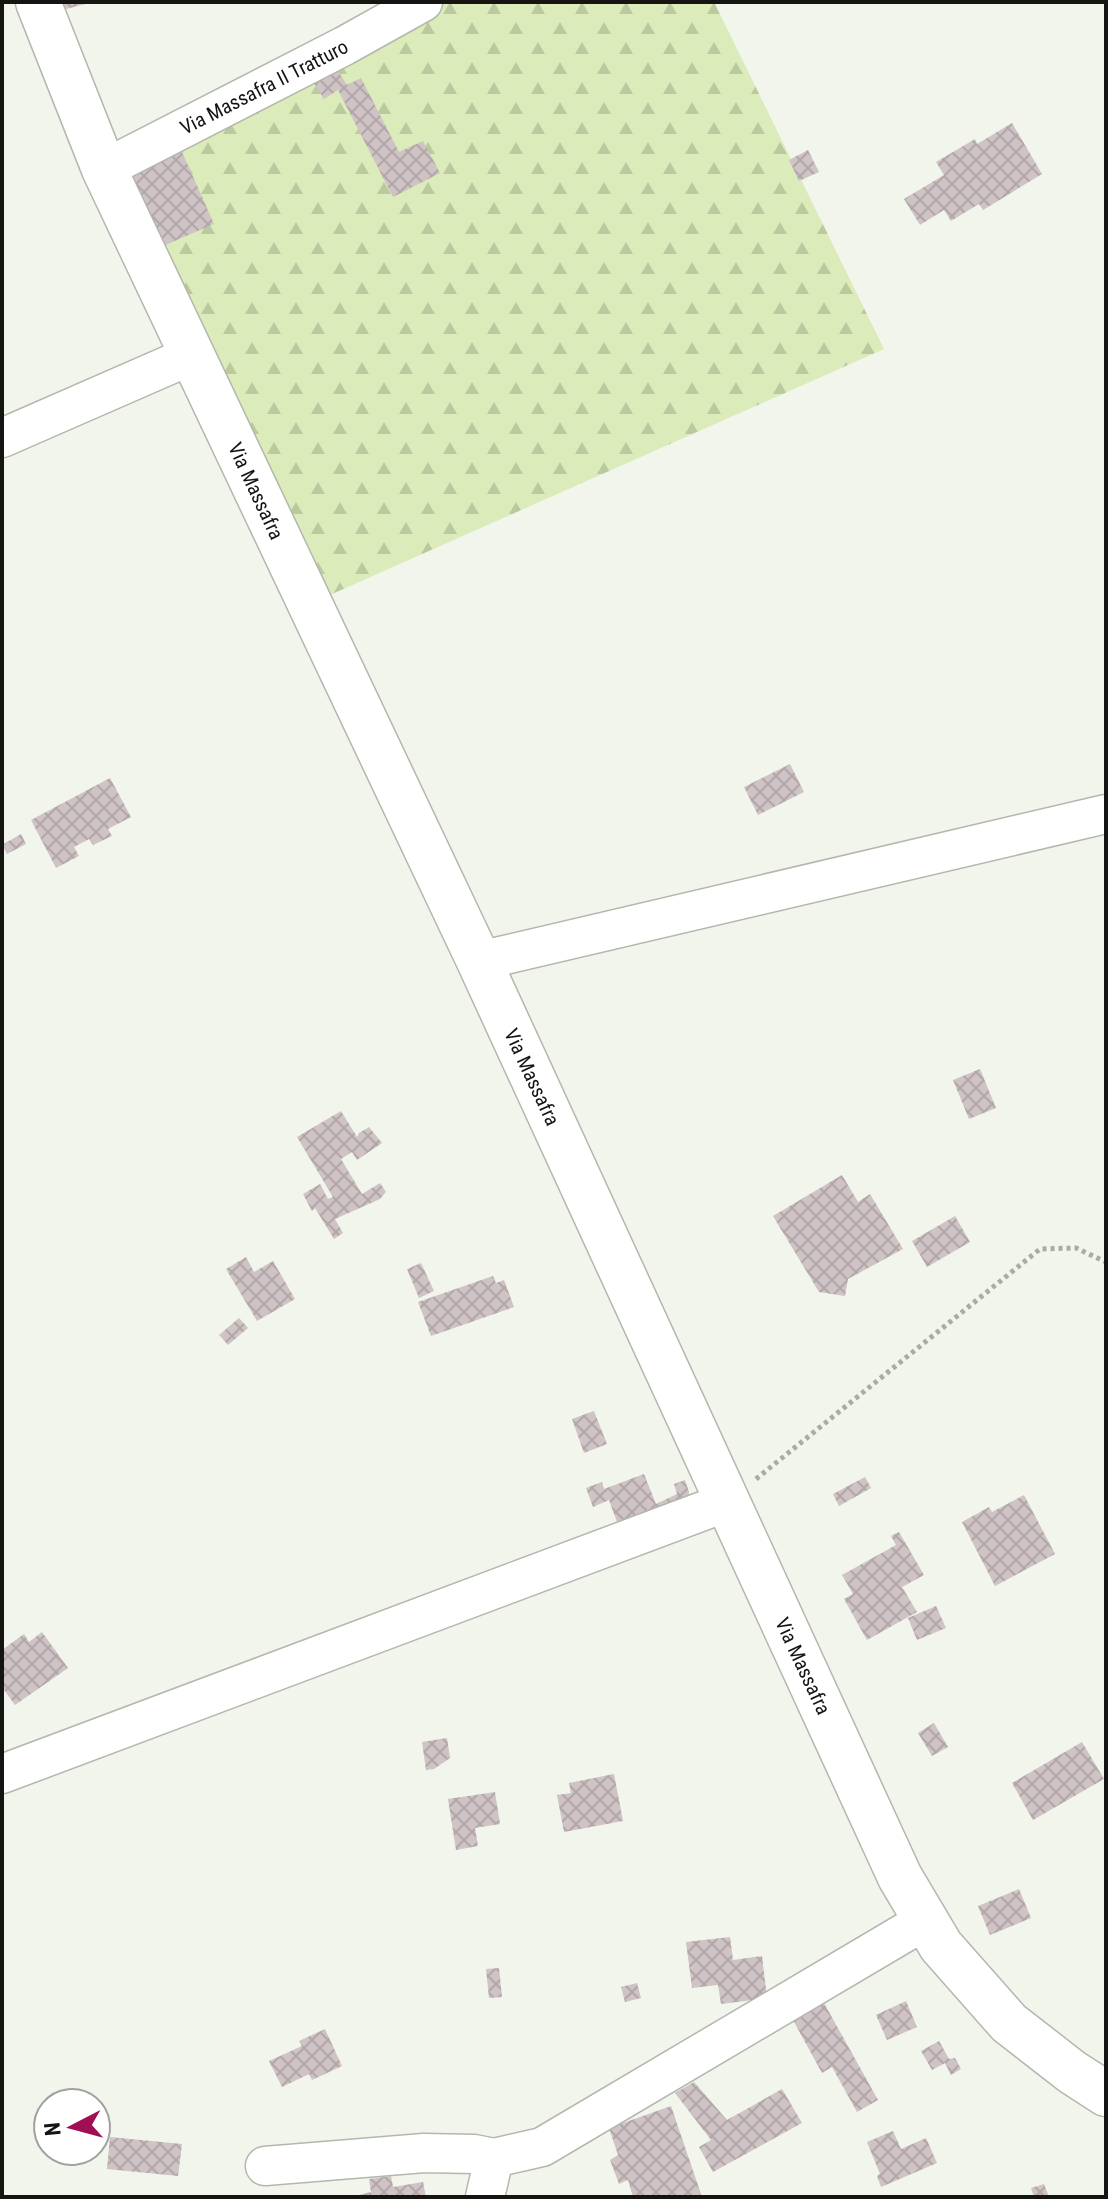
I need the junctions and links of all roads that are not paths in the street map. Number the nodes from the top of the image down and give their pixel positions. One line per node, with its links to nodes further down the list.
1 (38, 2): 3 (main road, Via Massafra)
2 (423, 2): 3 (street, Via Massafra II Tratturo)
3 (104, 169): 4 (main road, Via Massafra)
4 (192, 355): 5 (street); 7 (main road, Via Massafra)
5 (2, 438)
6 (1106, 814): 7 (street)
7 (479, 961): 8 (main road, Via Massafra)
8 (727, 1502): 9 (street); 10 (main road, Via Massafra)
9 (2, 1774)
10 (926, 1920): 11 (main road, Via Massafra); 12 (street)
11 (1106, 2094)
12 (494, 2158): 13 (street); 14 (street)
13 (265, 2166)
14 (485, 2197)

